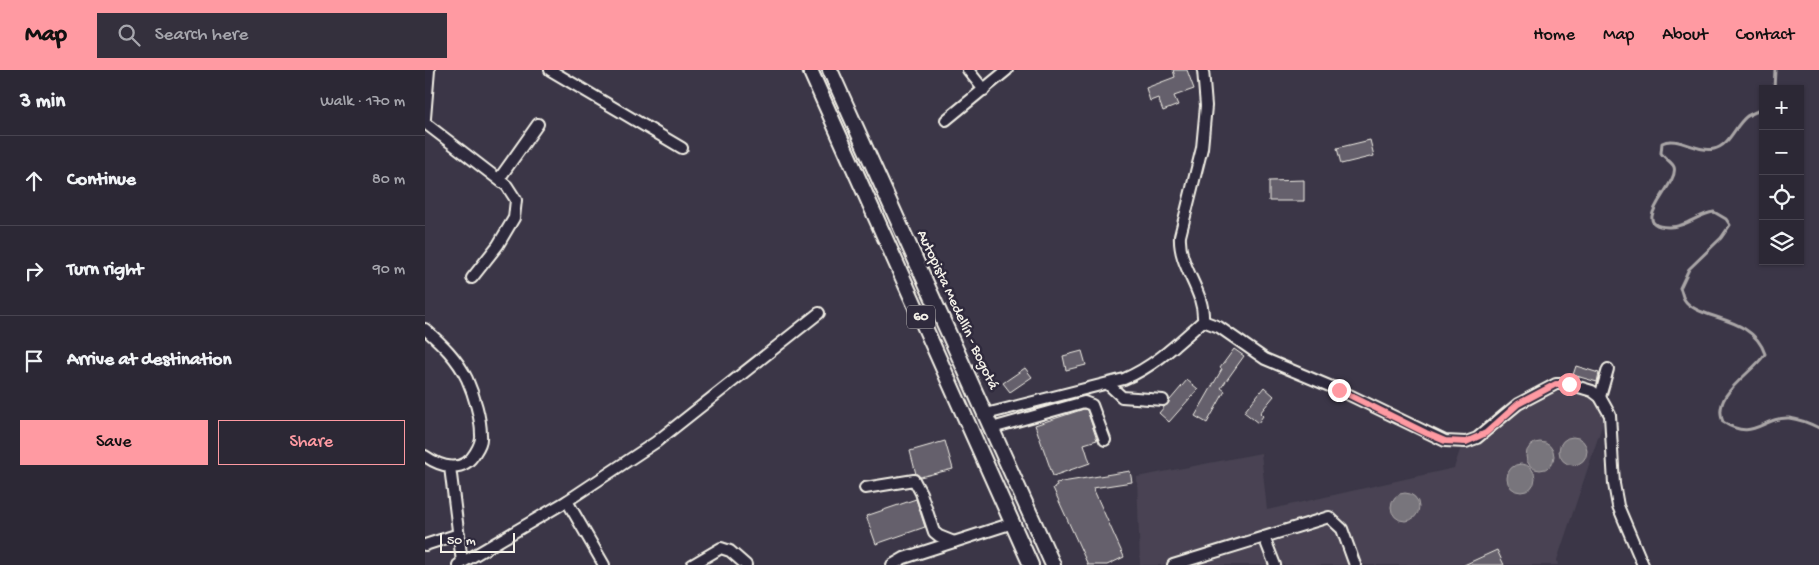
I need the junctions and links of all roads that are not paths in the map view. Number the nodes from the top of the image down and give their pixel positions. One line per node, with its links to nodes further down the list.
1 (429, 70): 9 (street)
2 (550, 70): 13 (street)
3 (810, 70): 30 (highway, 60)
4 (830, 70): 23 (highway, Autopista Medellín - Bogotá / 60)
5 (969, 70): 8 (street)
6 (1007, 70): 8 (street)
7 (1203, 70): 17 (street)
8 (984, 90): 10 (street)
9 (425, 118)
10 (945, 120)
11 (425, 122): 14 (street)
12 (539, 124): 14 (street)
13 (682, 148)
14 (499, 180): 15 (street)
15 (472, 278)
16 (819, 313): 29 (street)
17 (1203, 320): 20 (street); 21 (street)
18 (425, 329): 27 (street)
19 (1608, 369): 21 (street)
20 (1109, 384): 22 (street); 23 (street)
21 (1599, 397): 45 (street)
22 (1163, 400)
23 (986, 414): 24 (highway, Autopista Medellín - Bogotá / 60)
24 (993, 428): 25 (street); 41 (highway, Autopista Medellín - Bogotá / 60)
25 (1105, 440)
26 (425, 456): 27 (street)
27 (450, 468): 31 (street)
28 (865, 488): 33 (street)
29 (567, 501): 35 (street); 36 (street)
30 (1013, 523): 33 (street); 40 (highway, 60)
31 (459, 534): 34 (street); 35 (street)
32 (1264, 537): 42 (street); 43 (street); 44 (street)
33 (954, 542): 39 (street)
34 (425, 546)
35 (460, 564)
36 (604, 565)
37 (692, 565): 38 (street)
38 (746, 565)
39 (892, 565)
40 (1031, 565)
41 (1053, 565)
42 (1173, 565)
43 (1275, 565)
44 (1355, 565)
45 (1643, 565)

